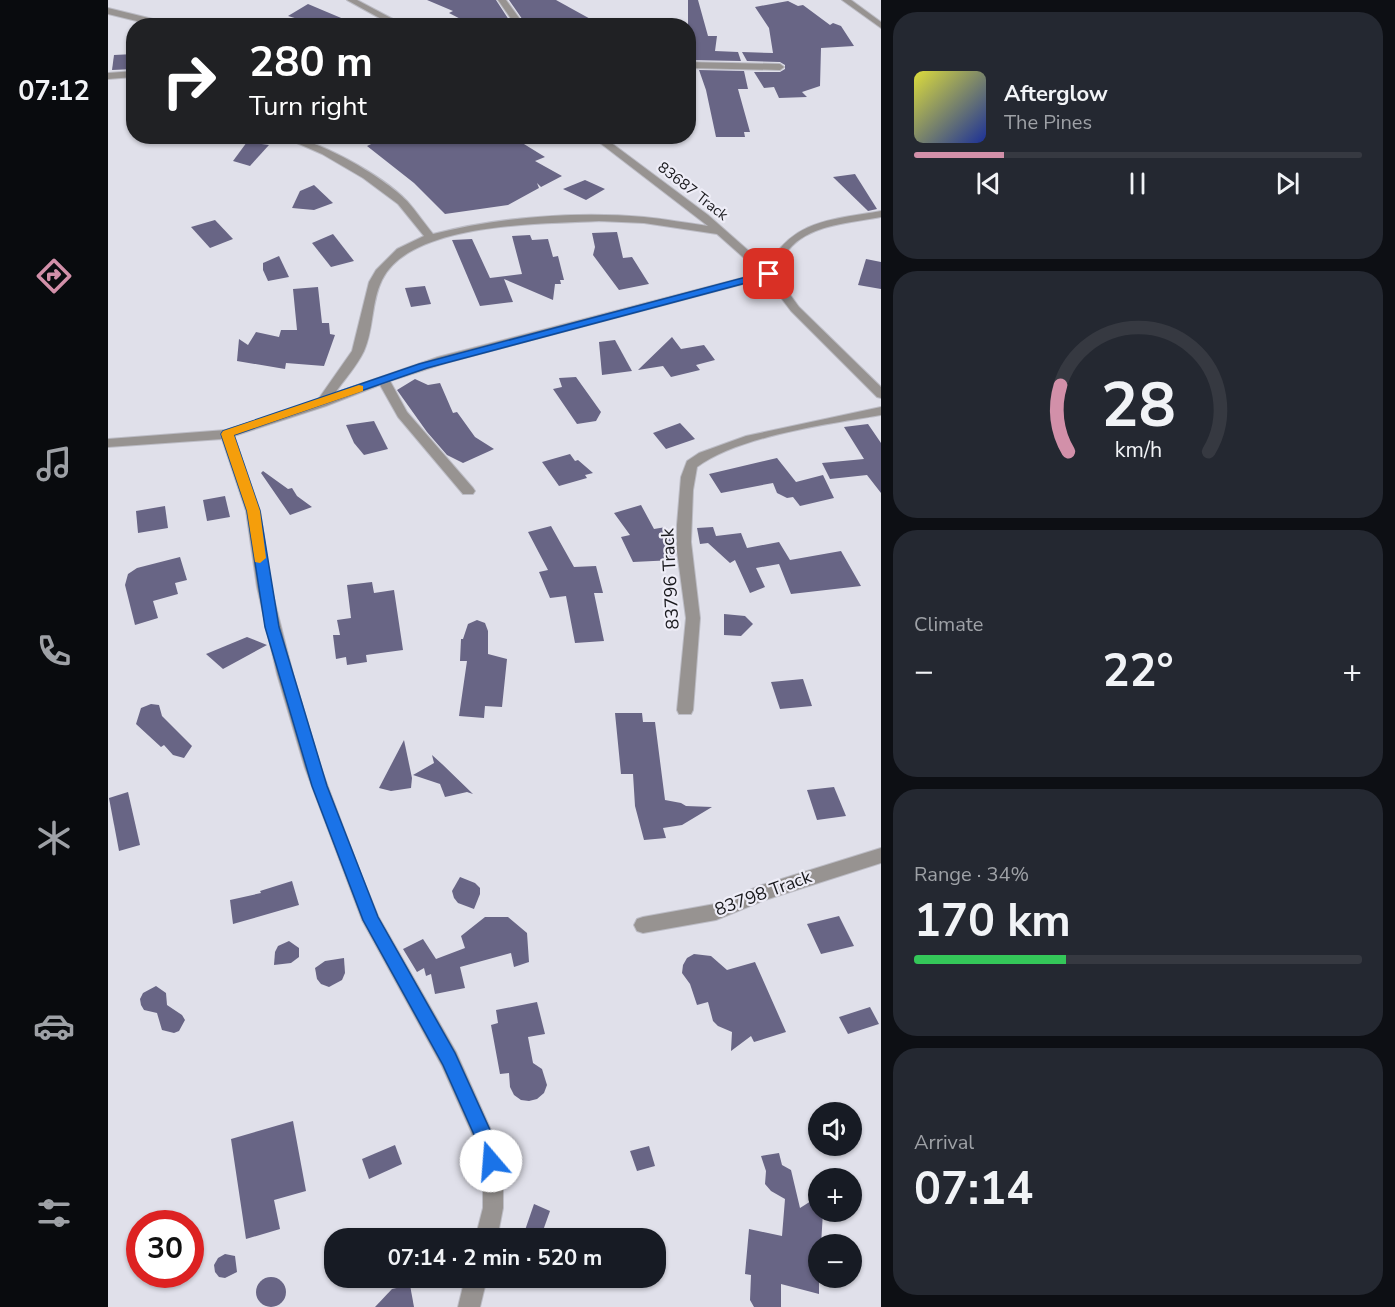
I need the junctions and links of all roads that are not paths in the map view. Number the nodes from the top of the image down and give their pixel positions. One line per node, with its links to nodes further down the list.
1 (351, 0): 6 (street)
2 (502, 0): 7 (street)
3 (846, 0): 8 (street)
4 (108, 11): 5 (street)
5 (137, 18)
6 (386, 18)
7 (514, 18)
8 (880, 26)
9 (696, 65): 10 (street)
10 (780, 67)
11 (126, 74): 12 (street)
12 (108, 75)
13 (305, 144): 17 (street)
14 (606, 144): 16 (street, 83687 Track)
15 (880, 214): 18 (street)
16 (721, 231): 17 (street); 18 (street, 83687 Track)
17 (430, 237): 21 (street)
18 (769, 274): 19 (street); 20 (street, 83687 Track)
19 (383, 380): 21 (street); 25 (street)
20 (880, 394)
21 (322, 403): 23 (street)
22 (880, 411): 26 (street, 83796 Track)
23 (227, 434): 24 (street); 29 (street)
24 (108, 443)
25 (468, 491)
26 (685, 710)
27 (880, 855): 28 (street, 83798 Track)
28 (643, 925)
29 (488, 1228)
30 (474, 1288): 31 (street)
31 (469, 1307)

